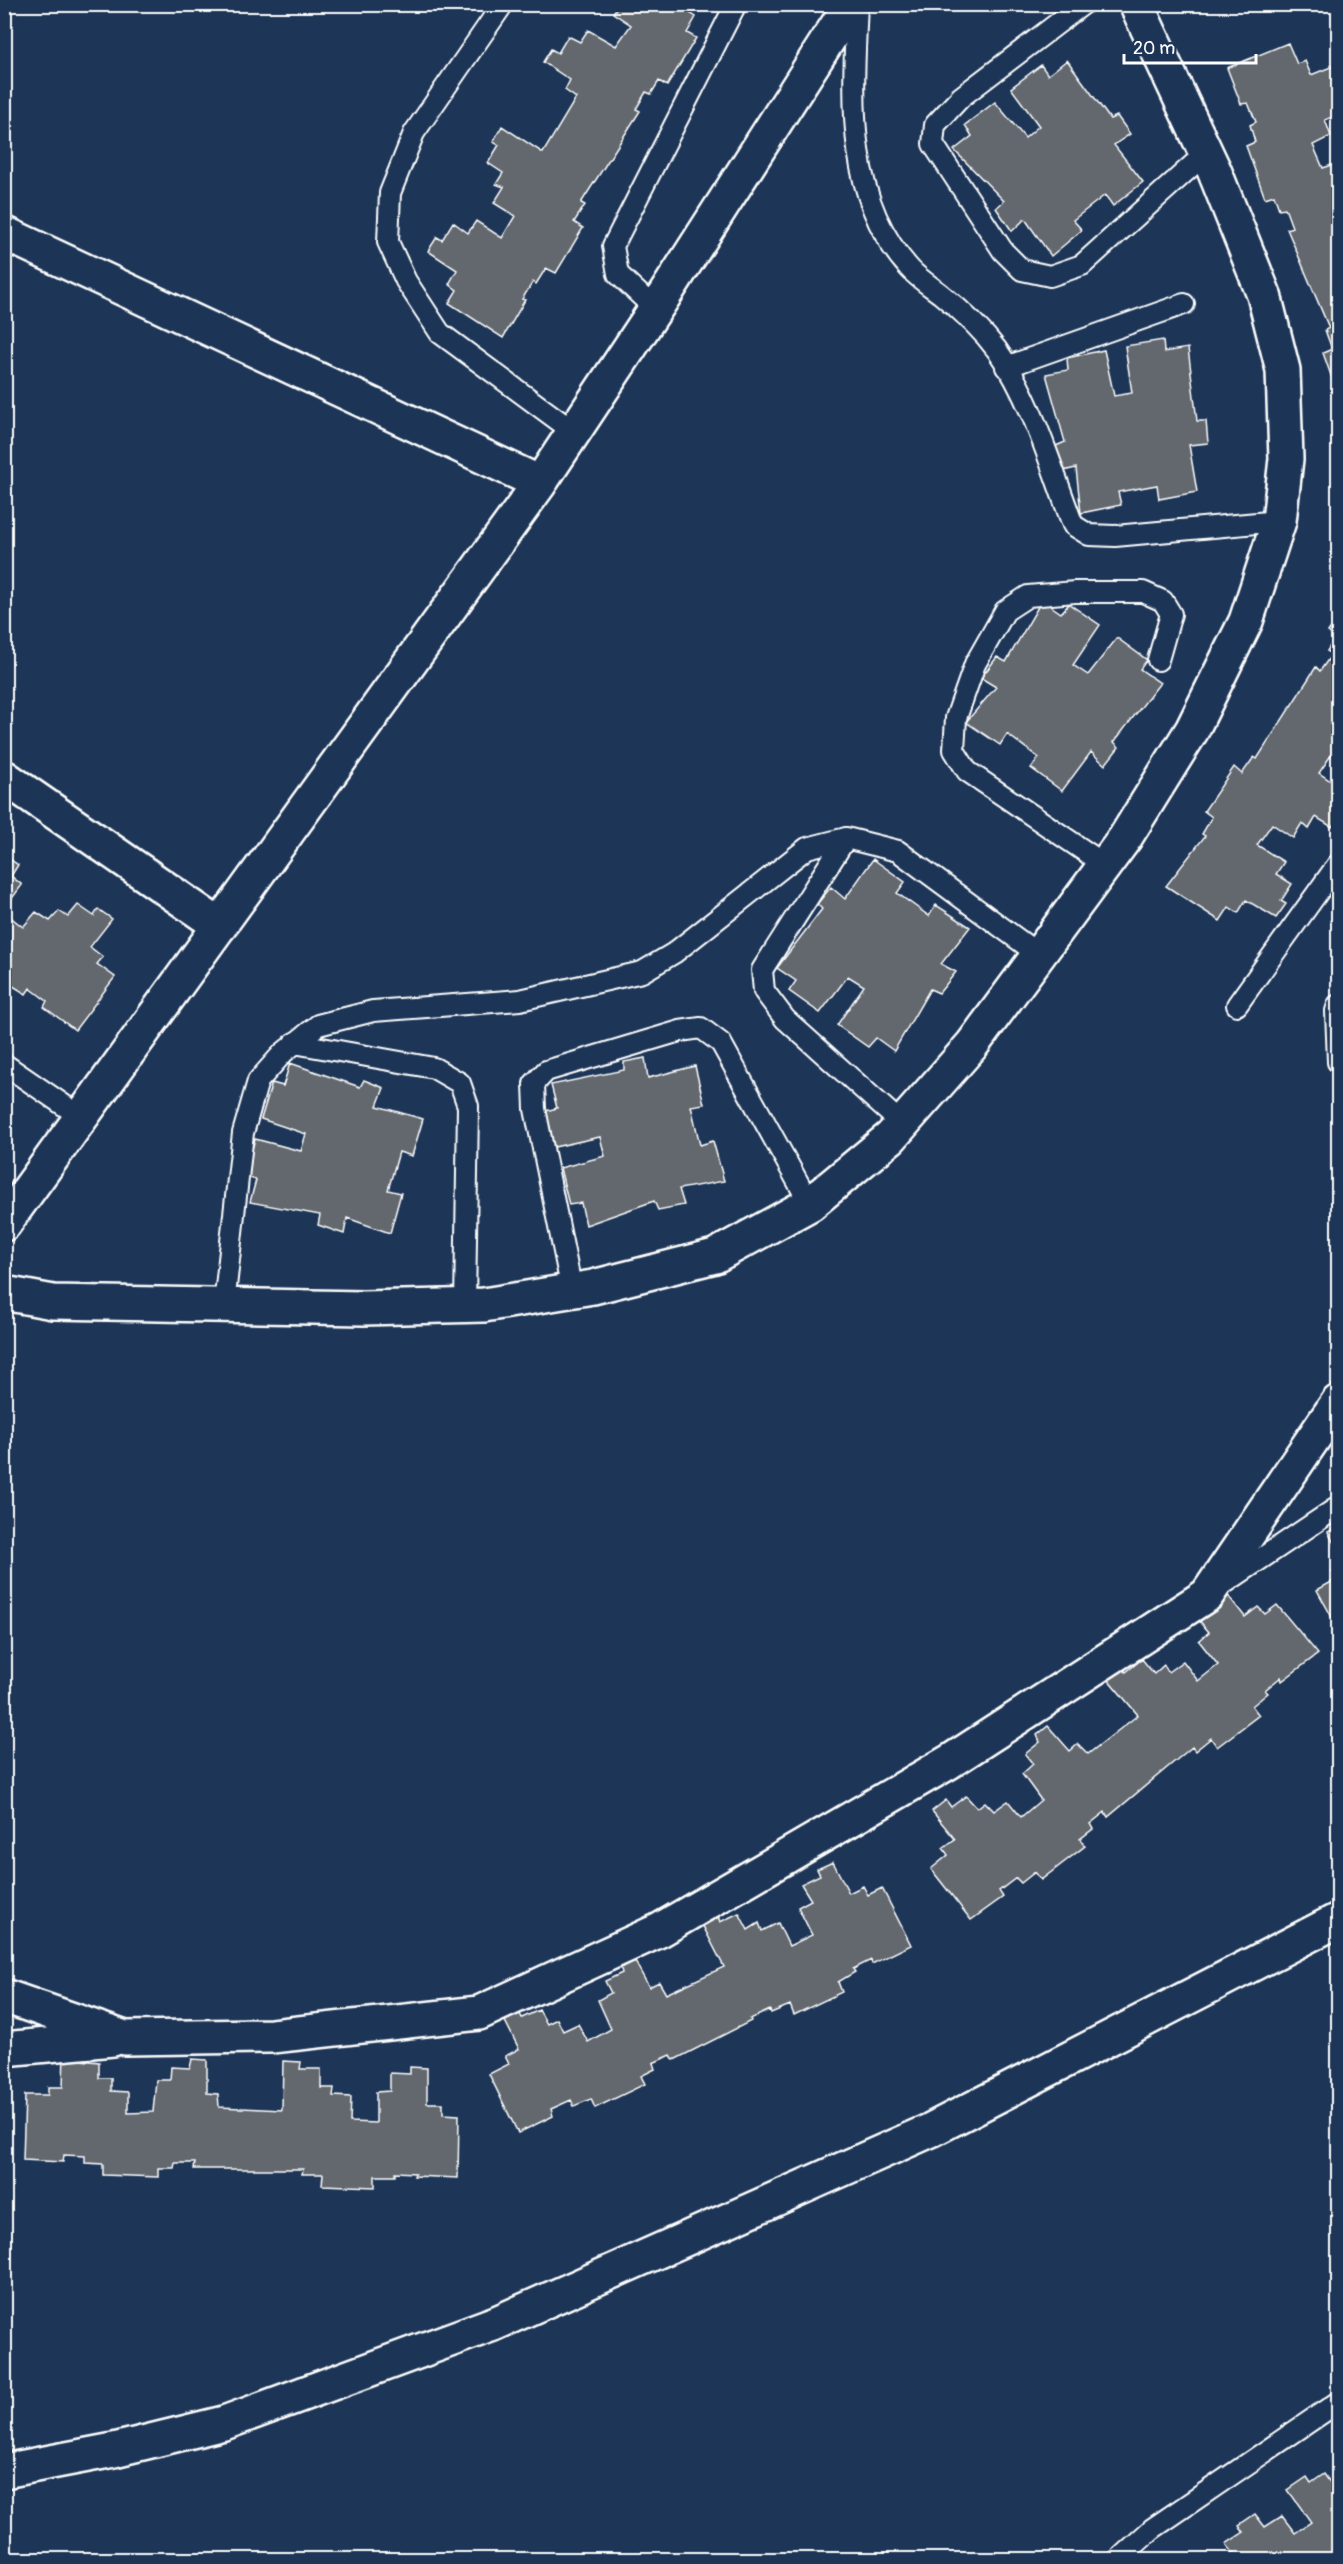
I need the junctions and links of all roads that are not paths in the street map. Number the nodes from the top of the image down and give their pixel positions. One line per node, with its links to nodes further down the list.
1 (503, 4): 12 (lane)
2 (736, 4): 10 (lane)
3 (851, 4): 10 (street)
4 (857, 4): 11 (lane)
5 (1083, 4): 7 (lane)
6 (1136, 4): 7 (street)
7 (1206, 153): 14 (street)
8 (4, 233): 13 (street)
9 (1184, 304): 11 (lane)
10 (655, 309): 12 (street)
11 (1006, 367): 14 (lane)
12 (574, 432): 13 (street)
13 (540, 483): 20 (street)
14 (1279, 521): 19 (street)
15 (1158, 660): 19 (lane)
16 (4, 777): 20 (street)
17 (846, 838): 21 (lane); 24 (lane); 28 (lane)
18 (1338, 864): 22 (lane)
19 (1105, 865): 21 (street)
20 (220, 926): 27 (street)
21 (1039, 955): 28 (street)
22 (1237, 1005)
23 (1338, 1005): 25 (lane)
24 (294, 1043): 33 (lane); 34 (lane)
25 (1338, 1062)
26 (4, 1064): 27 (lane)
27 (81, 1117): 30 (street)
28 (902, 1124): 29 (street)
29 (810, 1204): 31 (street); 31 (lane)
30 (4, 1224)
31 (572, 1291): 34 (street)
32 (4, 1293): 33 (street)
33 (224, 1305): 34 (street)
34 (465, 1306)
35 (1338, 1402): 37 (street)
36 (1338, 1507): 37 (lane)
37 (1207, 1595): 40 (street)
38 (1338, 1920): 43 (street)
39 (4, 1996): 40 (street)
40 (125, 2038): 41 (street)
41 (4, 2049)
42 (1338, 2402): 44 (lane)
43 (4, 2470)
44 (1118, 2559)

